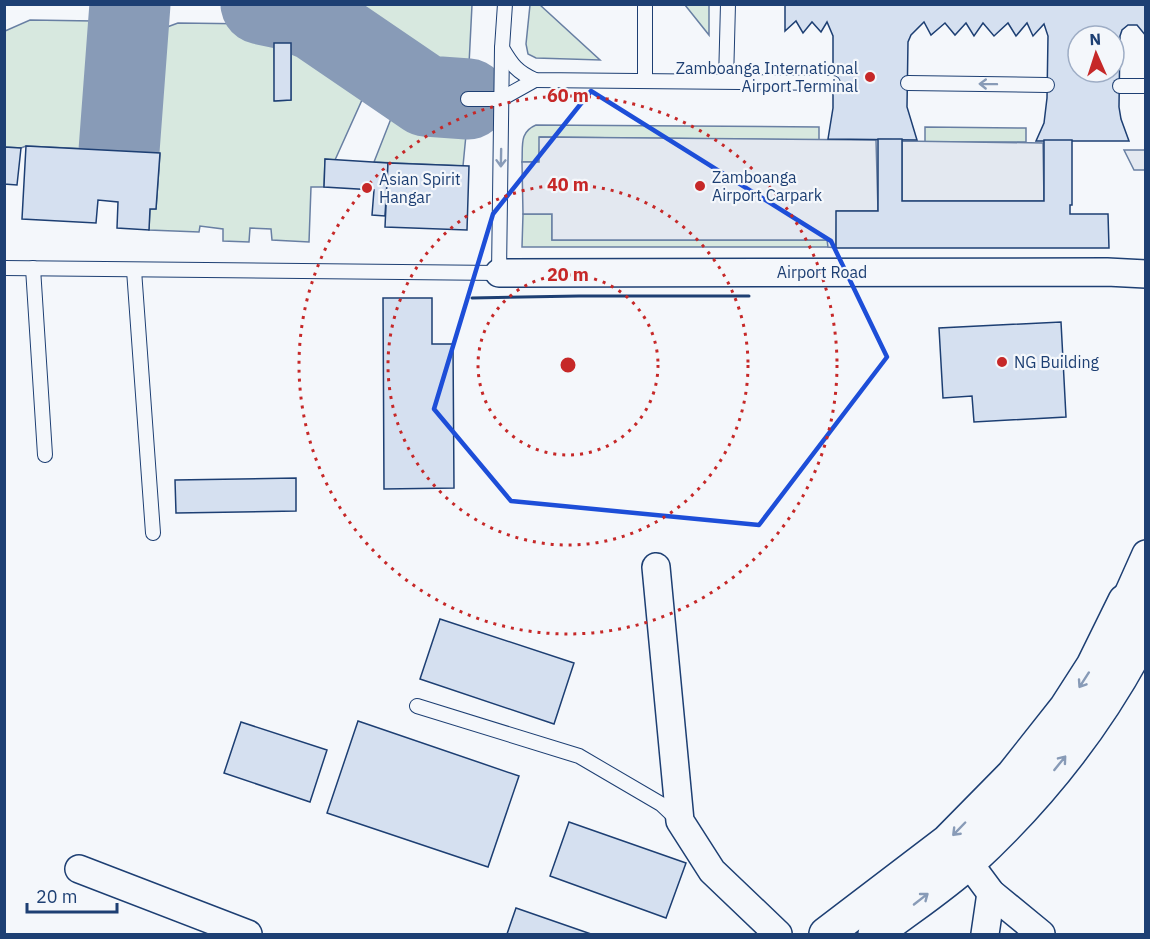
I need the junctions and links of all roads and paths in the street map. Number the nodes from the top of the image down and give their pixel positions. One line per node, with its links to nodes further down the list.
1 (505, 4): 4 (lane)
2 (645, 4): 6 (lane)
3 (728, 4): 7 (lane)
4 (502, 48): 5 (lane); 14 (lane)
5 (536, 80): 6 (lane); 14 (lane)
6 (645, 81): 7 (lane)
7 (726, 81): 8 (lane)
8 (833, 83)
9 (908, 83): 10 (lane, one-way to 9)
10 (1047, 85)
11 (1120, 86): 12 (lane)
12 (1146, 86)
13 (468, 99): 14 (lane)
14 (501, 99): 18 (lane, one-way to 18)
15 (4, 268): 16 (lane)
16 (33, 268): 17 (lane); 20 (lane)
17 (134, 270): 18 (lane); 21 (lane)
18 (499, 273): 19 (street, Airport Road)
19 (1146, 274)
20 (45, 455)
21 (153, 533)
22 (1146, 554): 24 (street)
23 (656, 567): 28 (street)
24 (1136, 625): 27 (main road)
25 (1146, 686): 27 (main road)
26 (417, 706): 28 (lane)
27 (1087, 713): 29 (main road, one-way to 27); 34 (main road, one-way to 34)
28 (680, 821): 33 (street)
29 (968, 862): 31 (street); 35 (main road, one-way to 29)
30 (79, 869): 32 (street)
31 (991, 893): 36 (street); 37 (street)
32 (248, 934)
33 (778, 934)
34 (826, 934)
35 (875, 934)
36 (985, 934)
37 (1041, 934)

